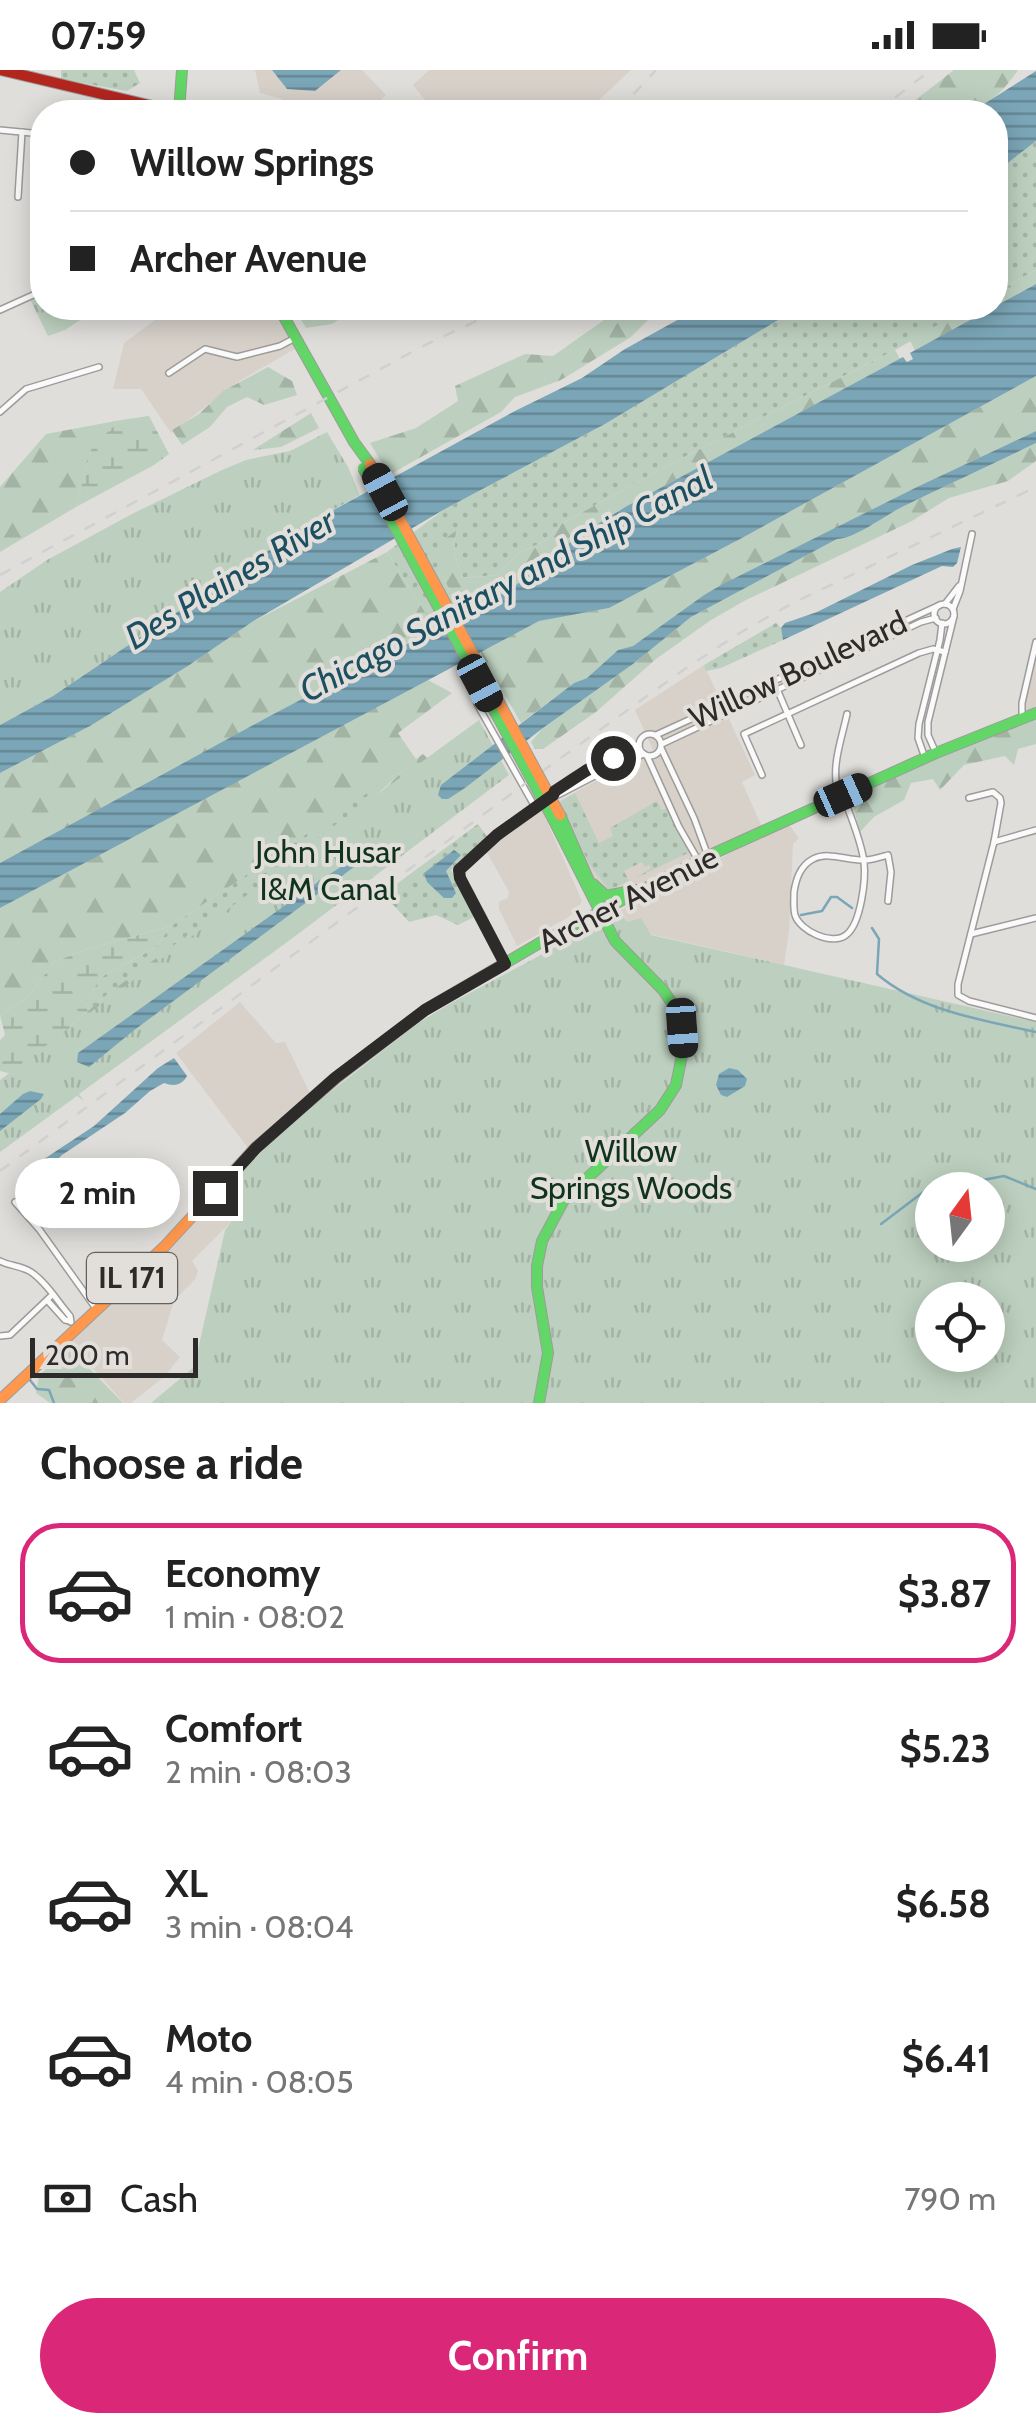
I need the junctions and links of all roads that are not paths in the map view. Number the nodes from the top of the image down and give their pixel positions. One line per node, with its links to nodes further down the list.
1 (1, 70): 3 (main road)
2 (182, 70): 4 (main road)
3 (128, 100)
4 (178, 100)
5 (0, 130): 6 (street)
6 (22, 132): 7 (street); 8 (street)
7 (30, 133)
8 (18, 197)
9 (30, 296): 10 (street)
10 (0, 310)
11 (286, 320): 12 (main road)
12 (297, 337): 14 (street); 42 (main road, bridge)
13 (99, 367): 15 (street)
14 (168, 372)
15 (0, 412)
16 (972, 534): 17 (street, Willow Boulevard)
17 (960, 584): 18 (street); 19 (street, Willow Boulevard)
18 (942, 604): 19 (street); 20 (street); 23 (street, Willow Boulevard)
19 (953, 613): 20 (street); 22 (street, Willow Boulevard)
20 (939, 620): 22 (street, Willow Boulevard); 23 (street, Willow Boulevard)
21 (1036, 642): 28 (street)
22 (941, 651): 26 (street); 34 (street, Willow Boulevard); 34 (street, Willow Boulevard)
23 (776, 685): 26 (street); 29 (street, Willow Boulevard); 32 (street, Willow Boulevard)
24 (477, 704): 41 (street)
25 (1036, 713): 28 (main road, Archer Avenue / IL 171)
26 (789, 714): 31 (street); 37 (street)
27 (847, 714): 39 (street)
28 (1022, 718): 34 (main road, Archer Avenue / IL 171)
29 (656, 735): 30 (street); 32 (street)
30 (639, 744): 33 (street); 38 (street)
31 (801, 745)
32 (662, 746): 33 (street); 35 (street)
33 (645, 755): 36 (street); 38 (street)
34 (930, 756): 39 (main road, Archer Avenue / IL 171)
35 (670, 767): 36 (street); 43 (street)
36 (655, 773): 45 (street)
37 (762, 774)
38 (553, 795): 41 (street)
39 (841, 796): 47 (main road, Archer Avenue / IL 171); 48 (street)
40 (969, 798): 46 (street)
41 (535, 806): 55 (street)
42 (557, 817): 49 (main road); 52 (main road)
43 (696, 824): 45 (street); 47 (street)
44 (1036, 830): 46 (street)
45 (682, 832): 47 (street)
46 (994, 842): 54 (street)
47 (703, 858): 50 (main road, Archer Avenue / IL 171)
48 (864, 861): 48 (street); 51 (street)
49 (592, 884): 50 (main road); 52 (main road)
50 (645, 888): 52 (main road, Archer Avenue / IL 171)
51 (888, 901)
52 (601, 912): 55 (main road, Archer Avenue / IL 171); 64 (main road)
53 (1036, 918): 54 (street)
54 (969, 934): 56 (street)
55 (505, 964): 60 (main road, Archer Avenue / IL 171)
56 (1036, 1018)
57 (15, 1202): 60 (street)
58 (0, 1261): 59 (street)
59 (50, 1298): 61 (street); 62 (street)
60 (97, 1310): 61 (main road, Archer Avenue / IL 171)
61 (75, 1325): 63 (main road, Archer Avenue / IL 171)
62 (0, 1336)
63 (0, 1400)
64 (539, 1403)

